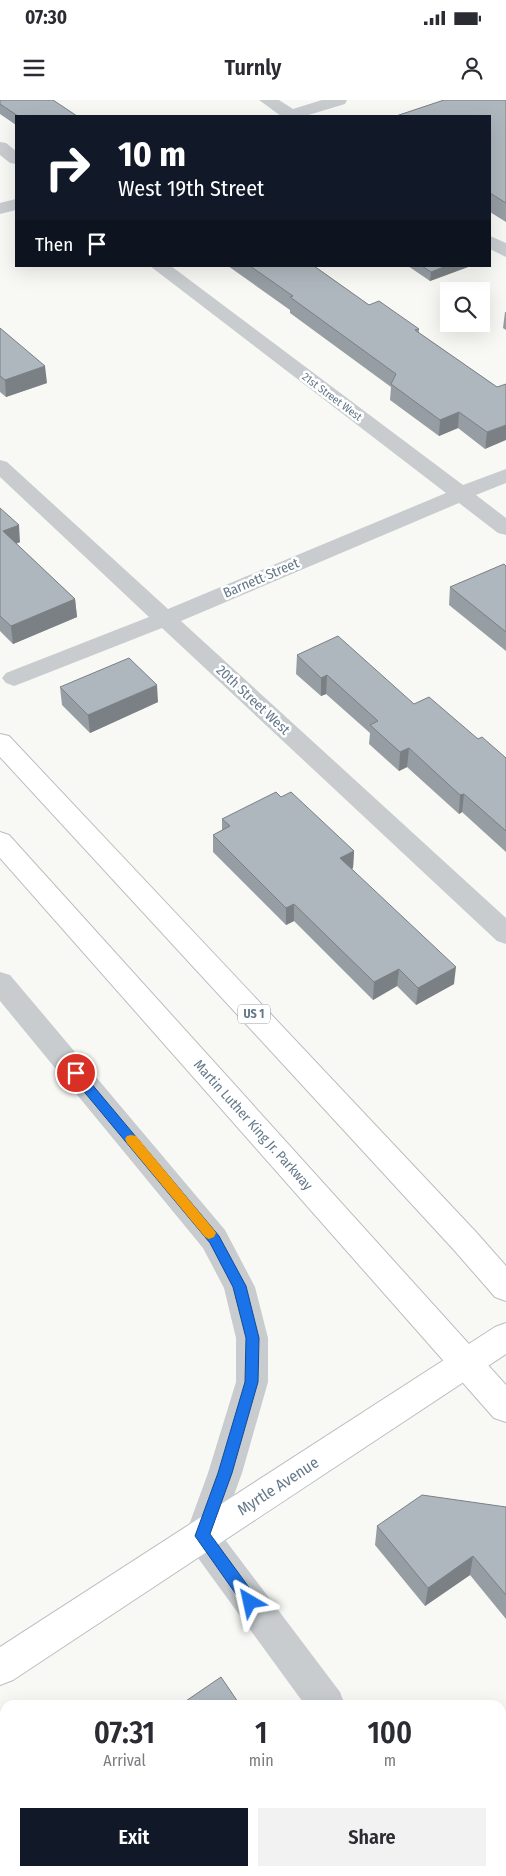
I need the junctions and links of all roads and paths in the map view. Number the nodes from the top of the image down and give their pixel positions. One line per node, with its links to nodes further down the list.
1 (268, 100): 3 (street)
2 (339, 100): 4 (street)
3 (290, 115)
4 (294, 115)
5 (0, 147): 6 (street)
6 (15, 158)
7 (15, 204): 8 (street)
8 (0, 209)
9 (491, 242): 10 (street)
10 (506, 251)
11 (159, 267): 14 (street, 21st Street West)
12 (0, 466): 16 (street, 20th Street West)
13 (506, 475): 14 (street, Barnett Street)
14 (461, 494): 15 (street, 21st Street West); 16 (street, Barnett Street)
15 (506, 528)
16 (165, 618): 17 (street, Barnett Street); 20 (street, 20th Street West)
17 (14, 678)
18 (0, 742): 22 (main road, US 1)
19 (0, 841): 24 (main road, Martin Luther King Jr. Parkway)
20 (506, 934)
21 (0, 982): 26 (street)
22 (506, 1288)
23 (506, 1337): 24 (main road, Myrtle Avenue)
24 (464, 1362): 25 (main road, Martin Luther King Jr. Parkway); 26 (main road, Myrtle Avenue)
25 (506, 1408)
26 (202, 1536): 27 (main road, Myrtle Avenue); 28 (street)
27 (0, 1668)
28 (323, 1700)

